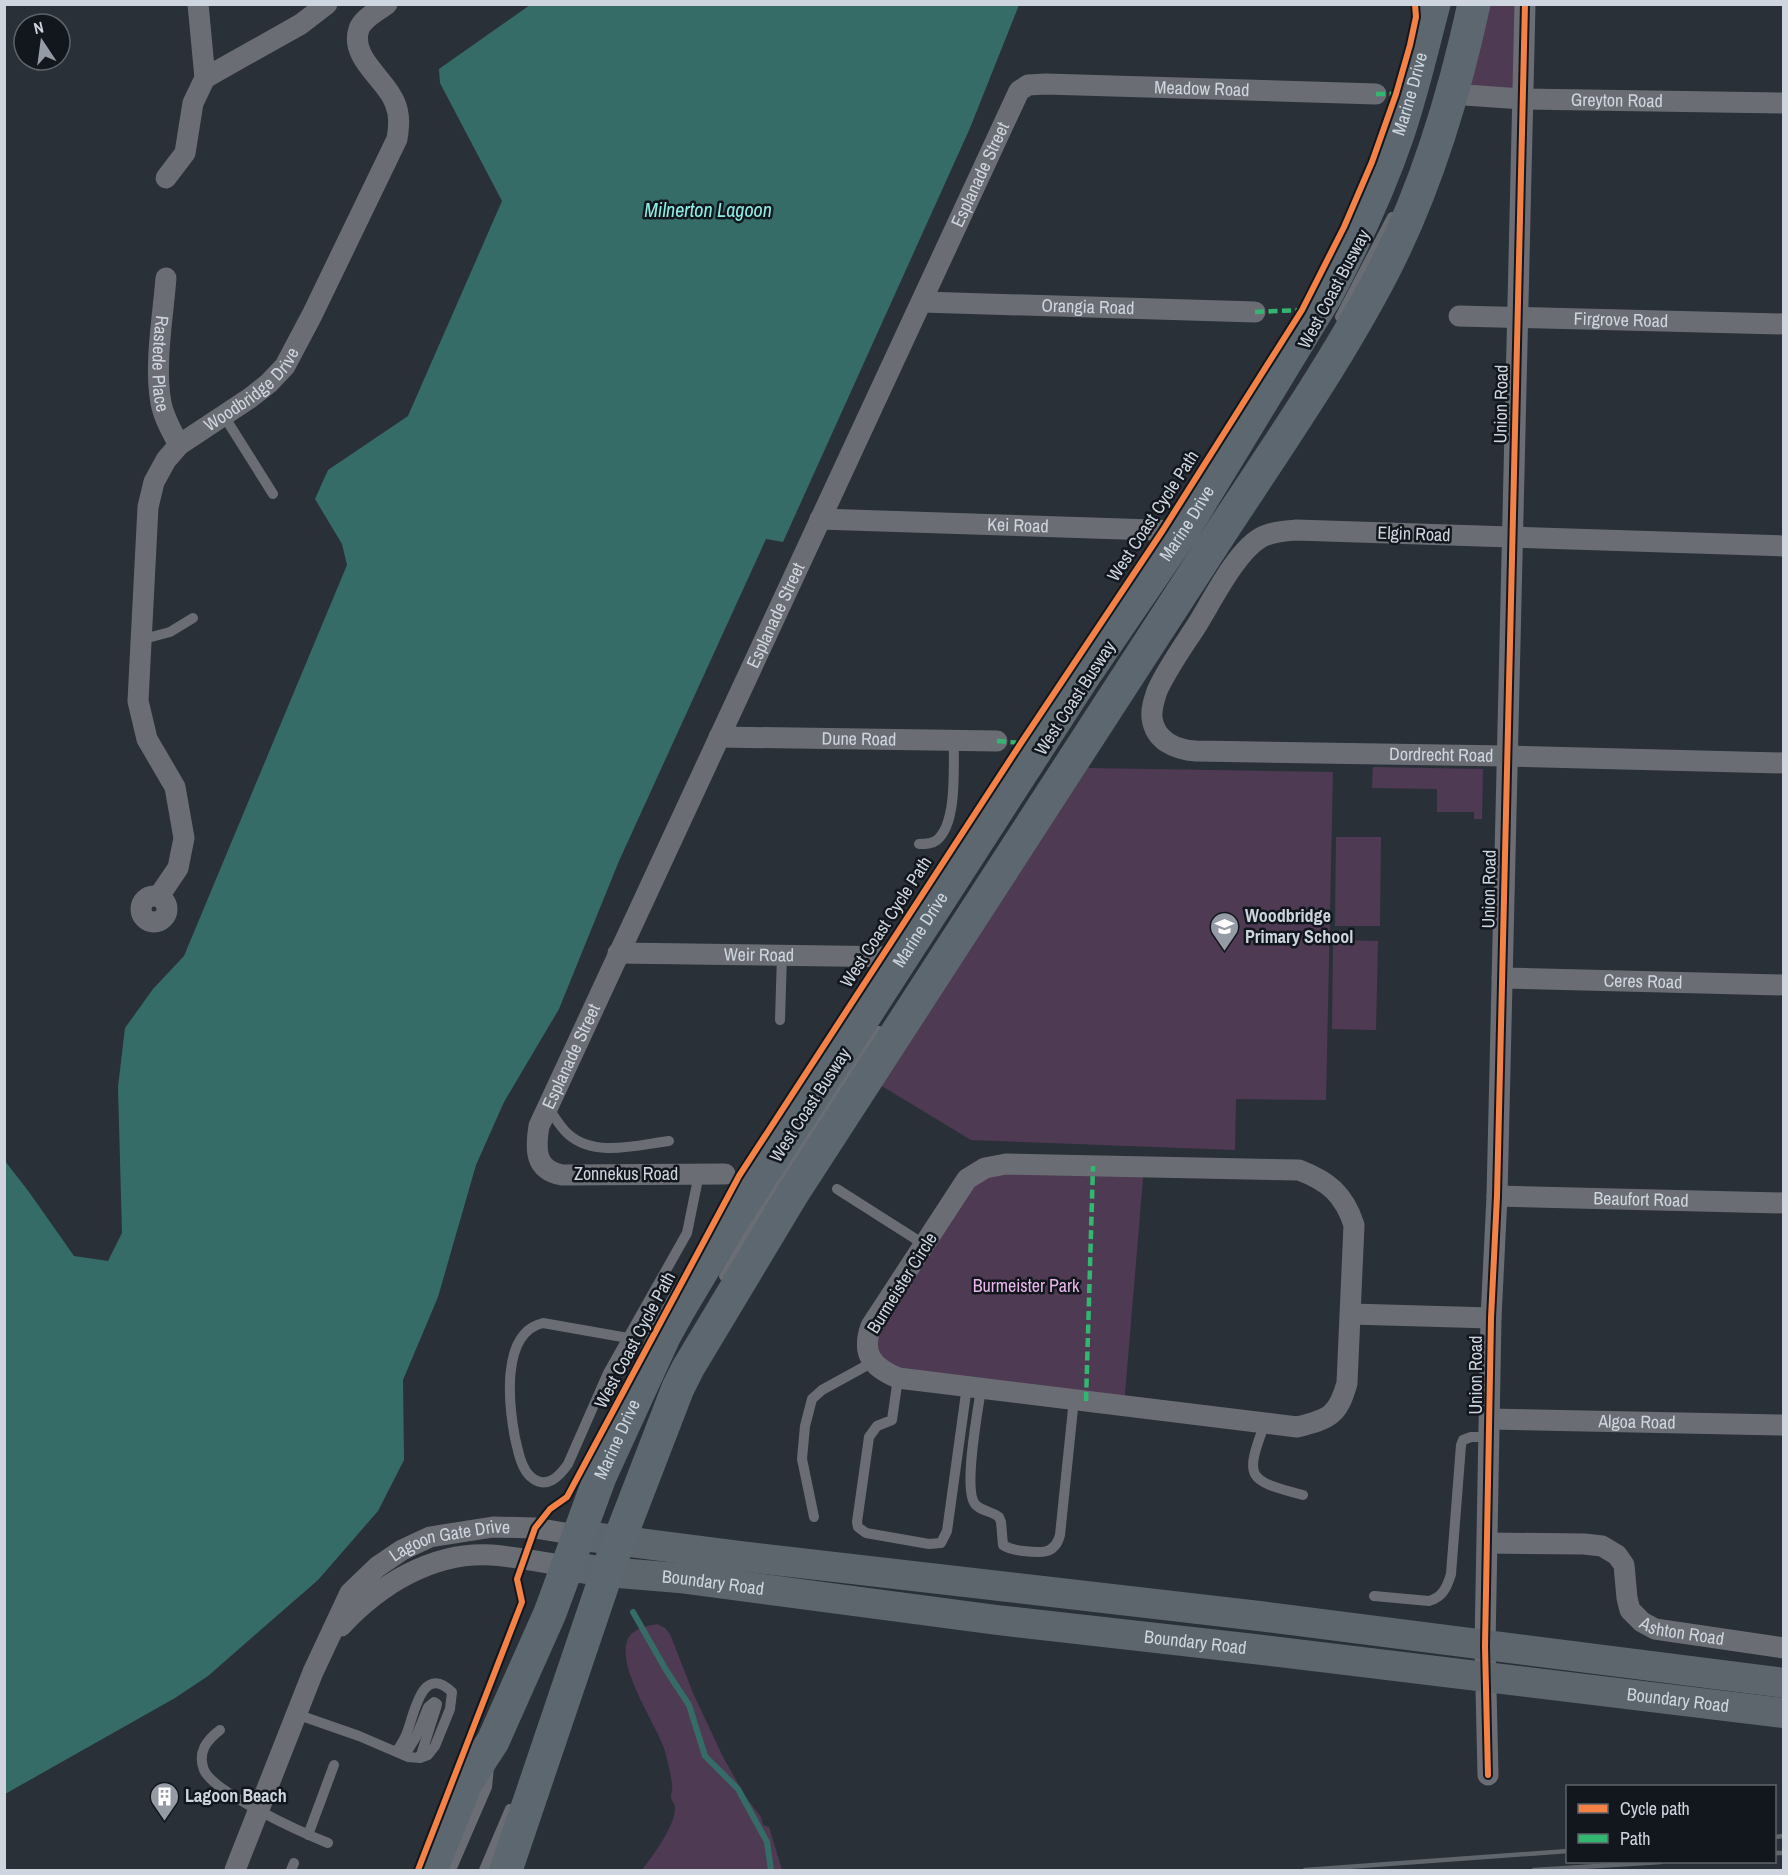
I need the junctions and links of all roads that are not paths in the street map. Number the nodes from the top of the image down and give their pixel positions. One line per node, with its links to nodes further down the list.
1 (198, 4): 7 (street)
2 (327, 4): 7 (street)
3 (387, 4): 22 (street, Woodbridge Drive)
4 (1434, 4): 27 (main road, Marine Drive)
5 (1474, 4): 10 (main road, Marine Drive)
6 (1525, 4): 11 (street, Union Road)
7 (205, 78): 13 (street)
8 (1028, 85): 9 (street, Meadow Road); 16 (street, Esplanade Street)
9 (1376, 94)
10 (1451, 94): 11 (street, Greyton Road); 27 (main road, Marine Drive)
11 (1522, 99): 12 (street, Greyton Road); 19 (street, Union Road)
12 (1784, 103)
13 (166, 178)
14 (1396, 205): 21 (lane, West Coast Busway)
15 (166, 278): 23 (street, Rastede Place)
16 (922, 302): 17 (street, Orangia Road); 25 (street, Esplanade Street)
17 (1255, 312)
18 (1459, 316): 19 (street, Firgrove Road)
19 (1518, 318): 20 (street, Firgrove Road); 26 (street, Union Road)
20 (1784, 324)
21 (1334, 329)
22 (224, 416): 23 (street, Woodbridge Drive); 24 (lane)
23 (179, 445): 30 (street, Woodbridge Drive)
24 (273, 494)
25 (819, 519): 27 (street, Kei Road); 32 (street, Esplanade Street)
26 (1513, 538): 28 (street, Elgin Road); 31 (street, Elgin Road); 35 (street, Union Road)
27 (1197, 539): 41 (main road, Marine Drive); 63 (main road, Marine Drive)
28 (1784, 546)
29 (192, 618): 30 (lane)
30 (140, 640): 38 (street, Woodbridge Drive)
31 (1152, 719): 35 (street, Dordrecht Road)
32 (719, 737): 33 (street, Dune Road); 39 (street, Esplanade Street)
33 (954, 741): 34 (street, Dune Road); 37 (lane)
34 (997, 741)
35 (1507, 756): 36 (street, Dordrecht Road); 42 (street, Union Road)
36 (1784, 763)
37 (919, 844)
38 (159, 896)
39 (618, 953): 40 (street, Weir Road); 46 (street, Esplanade Street)
40 (782, 955): 41 (street, Weir Road); 45 (lane)
41 (901, 957): 70 (main road, Marine Drive)
42 (1502, 978): 43 (street, Ceres Road); 52 (street, Union Road)
43 (1784, 985)
44 (886, 1019): 55 (lane, West Coast Busway)
45 (780, 1020)
46 (548, 1107): 47 (lane); 48 (street, Esplanade Street)
47 (669, 1142)
48 (538, 1154): 49 (street, Zonnekus Road)
49 (699, 1174): 50 (street, Zonnekus Road); 58 (lane)
50 (725, 1174)
51 (837, 1189): 54 (lane)
52 (1497, 1196): 53 (street, Beaufort Road); 57 (street, Union Road)
53 (1784, 1203)
54 (925, 1245): 56 (street, Burmeister Circle); 60 (street, Burmeister Circle)
55 (718, 1286)
56 (1351, 1314): 57 (street); 65 (street, Burmeister Circle)
57 (1491, 1318): 67 (street, Union Road)
58 (628, 1338): 58 (lane)
59 (683, 1352): 63 (lane)
60 (873, 1362): 61 (street, Burmeister Circle); 69 (lane)
61 (898, 1378): 62 (street, Burmeister Circle); 62 (lane)
62 (974, 1387): 64 (street, Burmeister Circle); 64 (lane)
63 (678, 1388): 71 (main road, Marine Drive)
64 (1074, 1400): 65 (street, Burmeister Circle)
65 (1265, 1423): 68 (lane)
66 (1784, 1425): 67 (street, Algoa Road)
67 (1490, 1428): 72 (street, Union Road); 75 (lane)
68 (1303, 1495)
69 (813, 1517)
70 (578, 1535): 71 (main road, Lagoon Gate Drive); 73 (main road, Marine Drive); 76 (street, Lagoon Gate Drive)
71 (619, 1540): 74 (main road, Marine Drive); 77 (main road, Boundary Road)
72 (1488, 1543): 77 (street, Union Road); 78 (street, Ashton Road)
73 (566, 1566): 74 (main road, Lagoon Gate Drive); 76 (street, Lagoon Gate Drive); 84 (main road, Marine Drive)
74 (607, 1572): 79 (main road, Boundary Road); 88 (main road, Marine Drive)
75 (1374, 1596)
76 (326, 1641): 82 (street, Lagoon Gate Drive)
77 (1485, 1646): 79 (street, Union Road); 80 (main road, Boundary Road)
78 (1784, 1648)
79 (1485, 1677): 81 (main road, Boundary Road); 89 (street, Union Road)
80 (1784, 1683)
81 (1784, 1713)
82 (296, 1714): 85 (lane); 90 (street, Lagoon Gate Drive)
83 (220, 1730): 90 (lane)
84 (493, 1741): 94 (main road, Marine Drive); 95 (lane)
85 (401, 1753): 86 (lane); 86 (lane); 86 (lane)
86 (420, 1758)
87 (334, 1766): 91 (lane)
88 (541, 1768): 96 (lane); 97 (main road, Marine Drive)
89 (1488, 1775)
90 (258, 1811): 91 (lane); 93 (street, Lagoon Gate Drive)
91 (308, 1834): 92 (lane)
92 (328, 1843)
93 (235, 1870)
94 (431, 1870)
95 (452, 1870)
96 (484, 1870)
97 (506, 1870)

